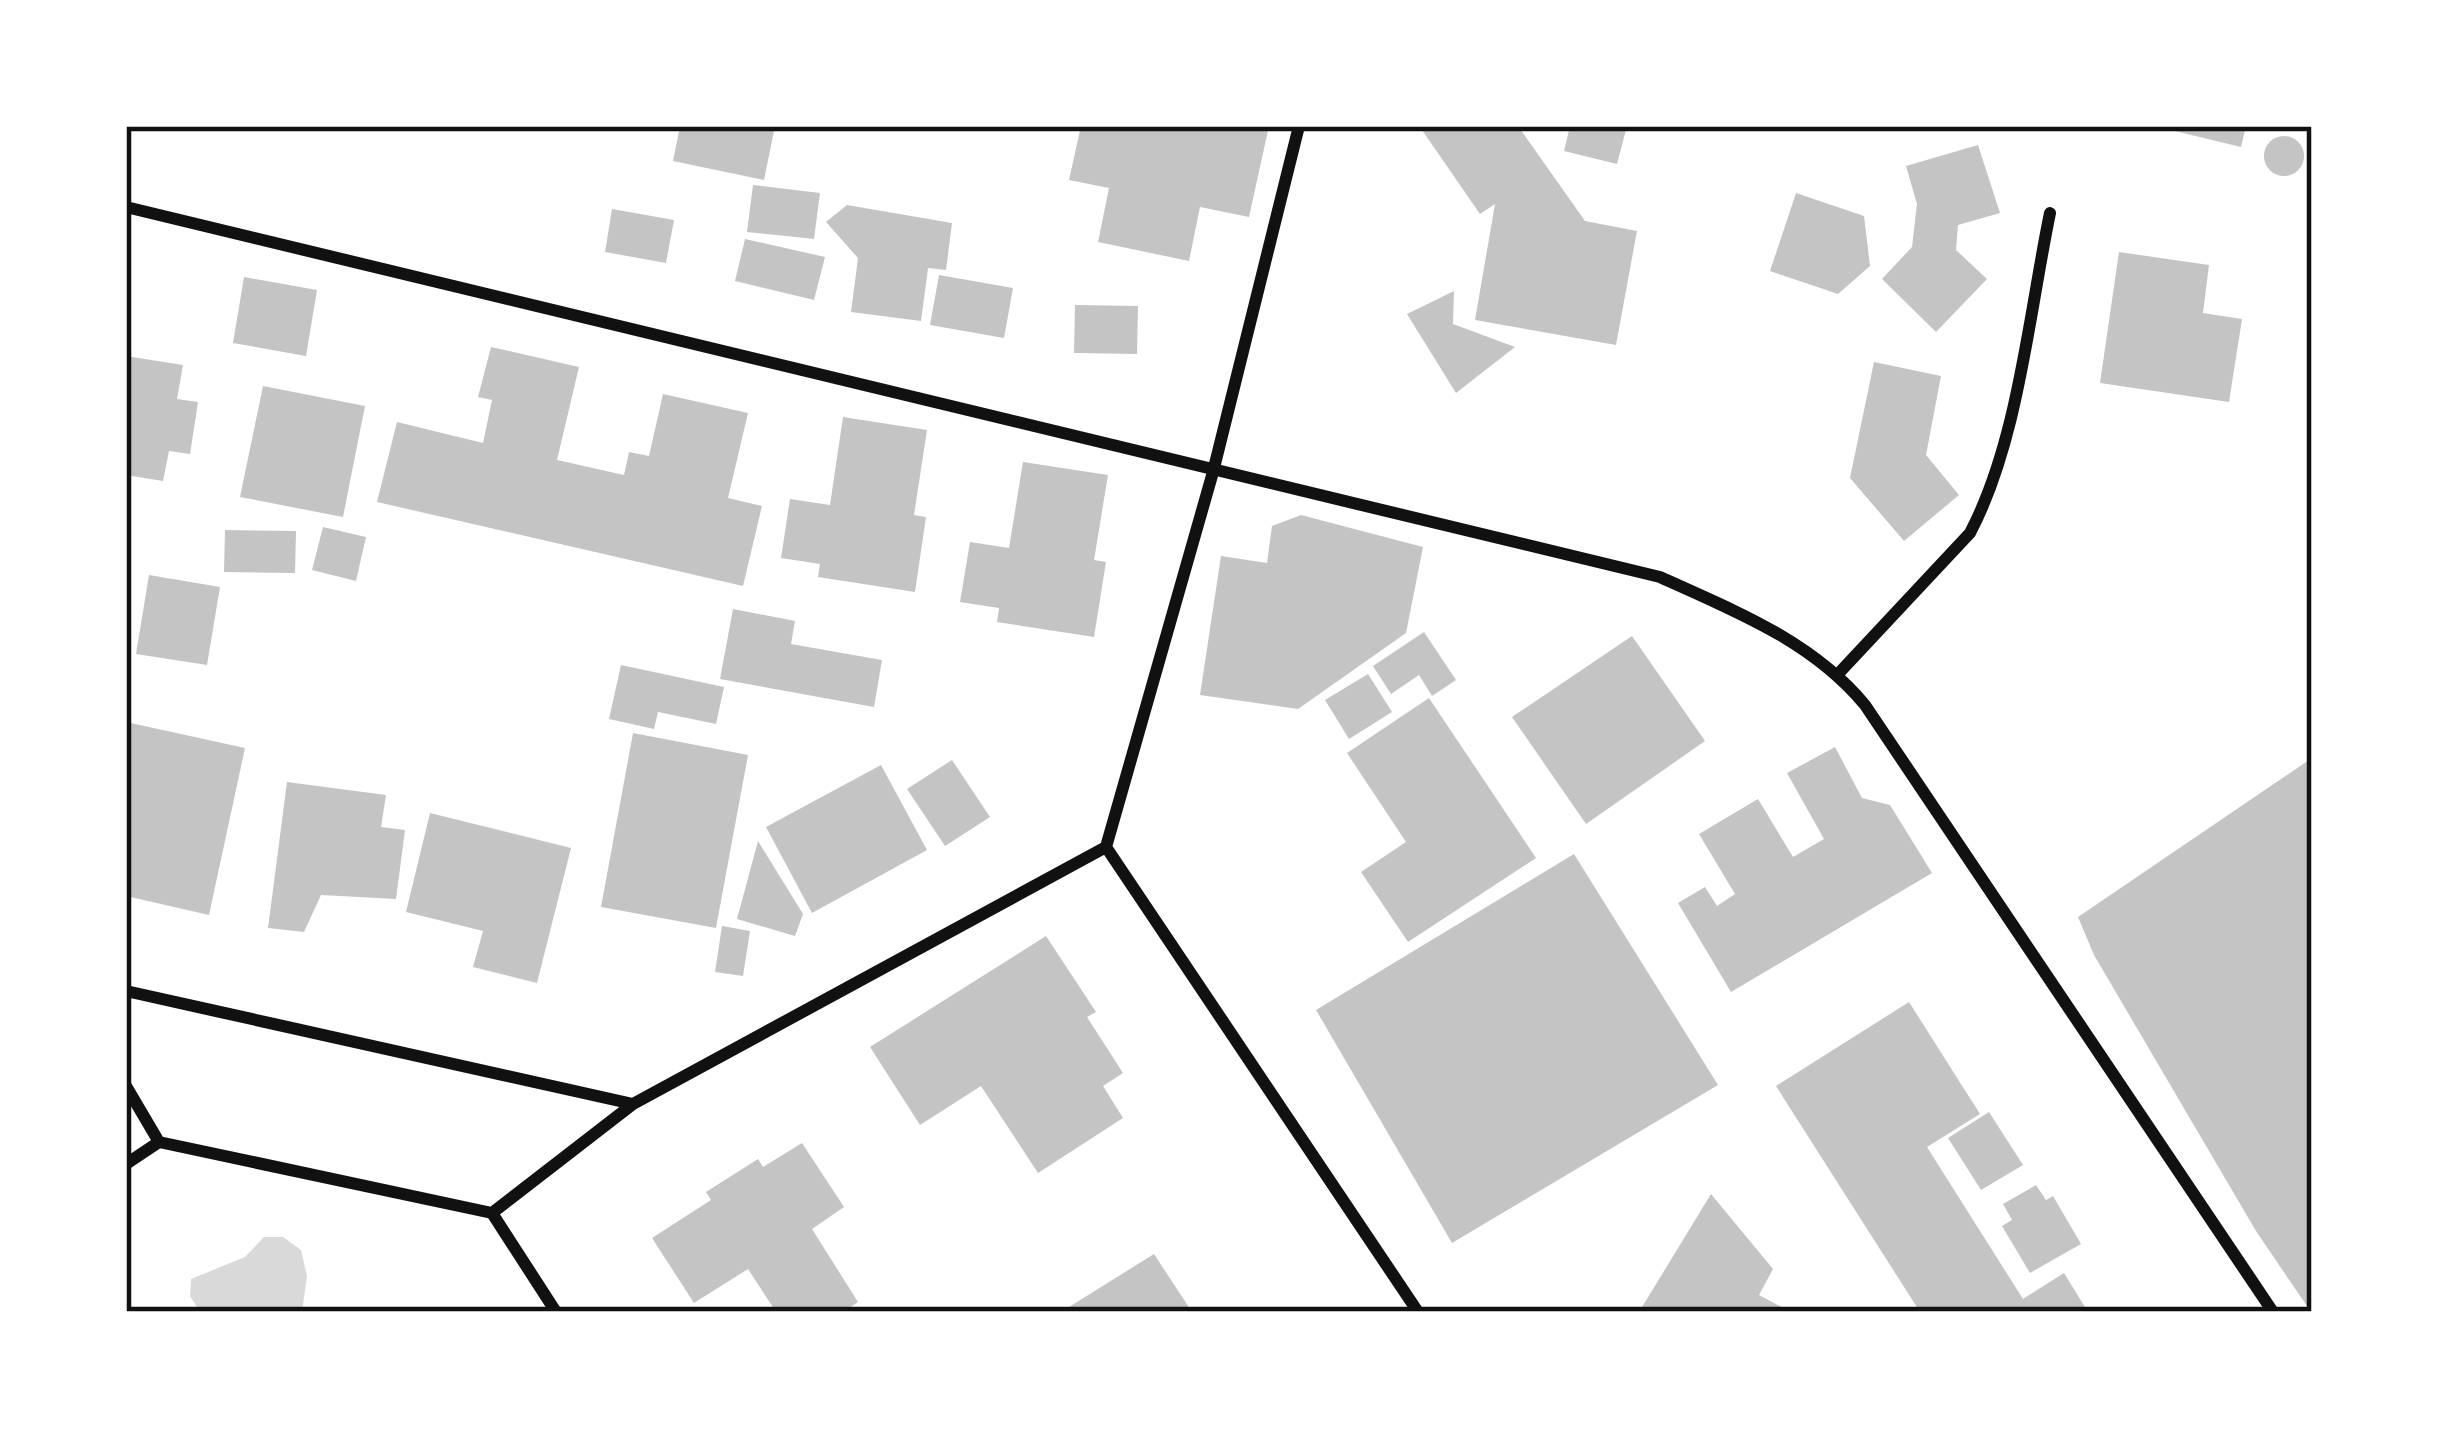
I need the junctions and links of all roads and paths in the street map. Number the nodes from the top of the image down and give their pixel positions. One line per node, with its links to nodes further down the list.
1 (1299, 126): 4 (street)
2 (126, 207): 4 (street)
3 (2050, 213): 5 (street)
4 (1213, 472): 5 (street); 6 (street)
5 (1839, 673): 15 (street)
6 (1106, 847): 9 (street); 14 (street)
7 (126, 991): 9 (street)
8 (126, 1086): 10 (street)
9 (633, 1104): 12 (street)
10 (159, 1142): 11 (street); 12 (street)
11 (126, 1164)
12 (493, 1214): 13 (street)
13 (556, 1312)
14 (1418, 1312)
15 (2273, 1312)

